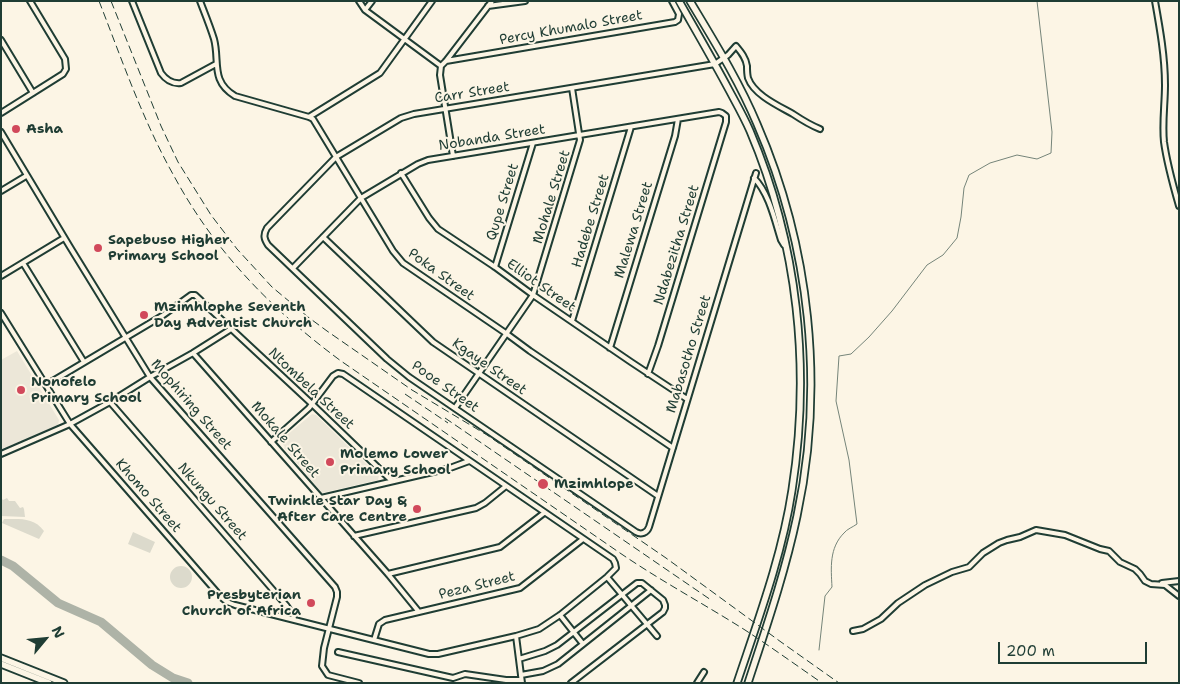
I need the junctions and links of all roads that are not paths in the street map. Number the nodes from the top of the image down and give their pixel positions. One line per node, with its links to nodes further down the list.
1 (30, 1): 23 (street)
2 (132, 1): 19 (street)
3 (200, 1): 19 (street)
4 (359, 1): 14 (street)
5 (372, 1): 14 (street)
6 (432, 1): 15 (street)
7 (492, 1): 13 (street)
8 (525, 1): 13 (street)
9 (672, 1): 18 (street, Percy Khumalo Street)
10 (679, 1): 20 (main road)
11 (690, 1): 17 (main road)
12 (1155, 1): 40 (street)
13 (488, 6): 18 (street)
14 (366, 10): 15 (street)
15 (404, 39): 21 (street); 26 (street)
16 (1, 40): 23 (street)
17 (724, 58): 20 (street, Carr Street); 30 (street, Carr Street); 111 (main road)
18 (446, 61): 21 (street)
19 (216, 64): 26 (street)
20 (715, 64): 22 (street, Carr Street); 44 (main road)
21 (441, 66): 24 (street)
22 (572, 88): 24 (street, Carr Street); 32 (street, Mohale Street)
23 (33, 93): 25 (street)
24 (445, 109): 34 (street); 35 (street, Carr Street)
25 (1, 113)
26 (309, 117): 35 (street, Poka Street)
27 (678, 119): 28 (street, Nobanda Street); 29 (street, Nobanda Street); 55 (street, Malewa Street)
28 (726, 122): 59 (street, Ndabezitha Street)
29 (631, 127): 32 (street, Nobanda Street); 51 (street, Hadebe Street)
30 (820, 129)
31 (1, 132): 37 (street, Mophiring Street)
32 (580, 135): 33 (street, Nobanda Street); 49 (street, Mohale Street)
33 (533, 143): 34 (street, Nobanda Street); 46 (street, Qupe Street)
34 (452, 156): 36 (street, Nobanda Street)
35 (336, 157): 39 (street, Poka Street); 41 (street, Carr Street)
36 (401, 173): 39 (street, Nobanda Street); 46 (street, Elliot Street)
37 (26, 176): 38 (street); 43 (street, Mophiring Street)
38 (1, 192)
39 (360, 198): 42 (street, Nobanda Street); 53 (street, Poka Street)
40 (1179, 206)
41 (265, 234): 47 (street, Pooe Street)
42 (323, 237): 47 (street, Nobanda Street); 58 (street, Kgaye Street)
43 (64, 238): 45 (street); 54 (street, Mophiring Street)
44 (787, 251): 62 (street, Mabasotho Street); 110 (main road)
45 (23, 263): 48 (street); 57 (street)
46 (495, 267): 49 (street, Elliot Street)
47 (293, 268): 65 (street, Pooe Street)
48 (1, 276)
49 (533, 295): 51 (street, Elliot Street); 53 (street, Mohale Street)
50 (1, 313): 61 (street, Khomo Street)
51 (572, 321): 55 (street, Elliot Street)
52 (231, 329): 54 (street, Ntombela Street); 56 (street); 64 (street, Ntombela Street)
53 (507, 334): 58 (street, Mohale Street); 68 (street, Poka Street)
54 (125, 338): 57 (street); 60 (street, Mophiring Street)
55 (610, 348): 59 (street, Elliot Street)
56 (193, 353): 60 (street); 67 (street, Mokale Street)
57 (84, 362): 61 (street)
58 (479, 374): 65 (street, Mohale Street); 73 (street, Kgaye Street)
59 (648, 374): 62 (street, Elliot Street)
60 (150, 377): 63 (street); 91 (street, Mophiring Street)
61 (46, 385): 66 (street, Khomo Street)
62 (687, 399): 68 (street, Mabasotho Street)
63 (110, 402): 66 (street); 89 (street, Nkungu Street)
64 (312, 404): 67 (street); 70 (street); 71 (street, Ntombela Street)
65 (455, 408): 76 (street, Pooe Street)
66 (70, 424): 69 (street); 89 (street, Khomo Street)
67 (271, 442): 74 (street, Mokale Street)
68 (673, 448): 73 (street, Mabasotho Street)
69 (1, 454)
70 (469, 461): 71 (street); 72 (street)
71 (392, 481): 74 (street)
72 (506, 486): 75 (street); 77 (street)
73 (658, 496): 76 (street, Mabasotho Street)
74 (321, 498): 77 (street, Mokale Street)
75 (544, 513): 78 (street); 79 (street)
76 (637, 533)
77 (354, 536): 79 (street, Mokale Street)
78 (583, 539): 80 (street, Khomo Street); 87 (street, Peza Street)
79 (388, 574): 87 (street, Mokale Street)
80 (607, 577): 84 (street); 88 (street, Khomo Street)
81 (1179, 581): 82 (street)
82 (1158, 584): 85 (street); 93 (street)
83 (651, 590): 84 (street); 86 (street); 90 (street)
84 (622, 594): 86 (street); 92 (street)
85 (1179, 596)
86 (632, 606): 90 (street); 97 (street)
87 (419, 612): 96 (street, Peza Street)
88 (560, 614): 92 (street); 94 (street, Khomo Street)
89 (294, 620): 91 (street, Khomo Street)
90 (647, 624): 95 (street); 108 (street)
91 (329, 628): 96 (street, Khomo Street); 107 (street, Mophiring Street)
92 (574, 632): 97 (street); 100 (street)
93 (853, 632)
94 (516, 636): 96 (street, Khomo Street); 100 (street)
95 (657, 636)
96 (374, 640)
97 (583, 644): 103 (street)
98 (338, 652): 104 (street)
99 (1, 658): 106 (main road)
100 (520, 659): 103 (street)
101 (1, 664): 105 (main road)
102 (704, 672): 109 (street)
103 (521, 674): 104 (street)
104 (522, 681)
105 (49, 683)
106 (64, 683)
107 (359, 683)
108 (571, 683)
109 (697, 683)
110 (737, 683)
111 (748, 683)

